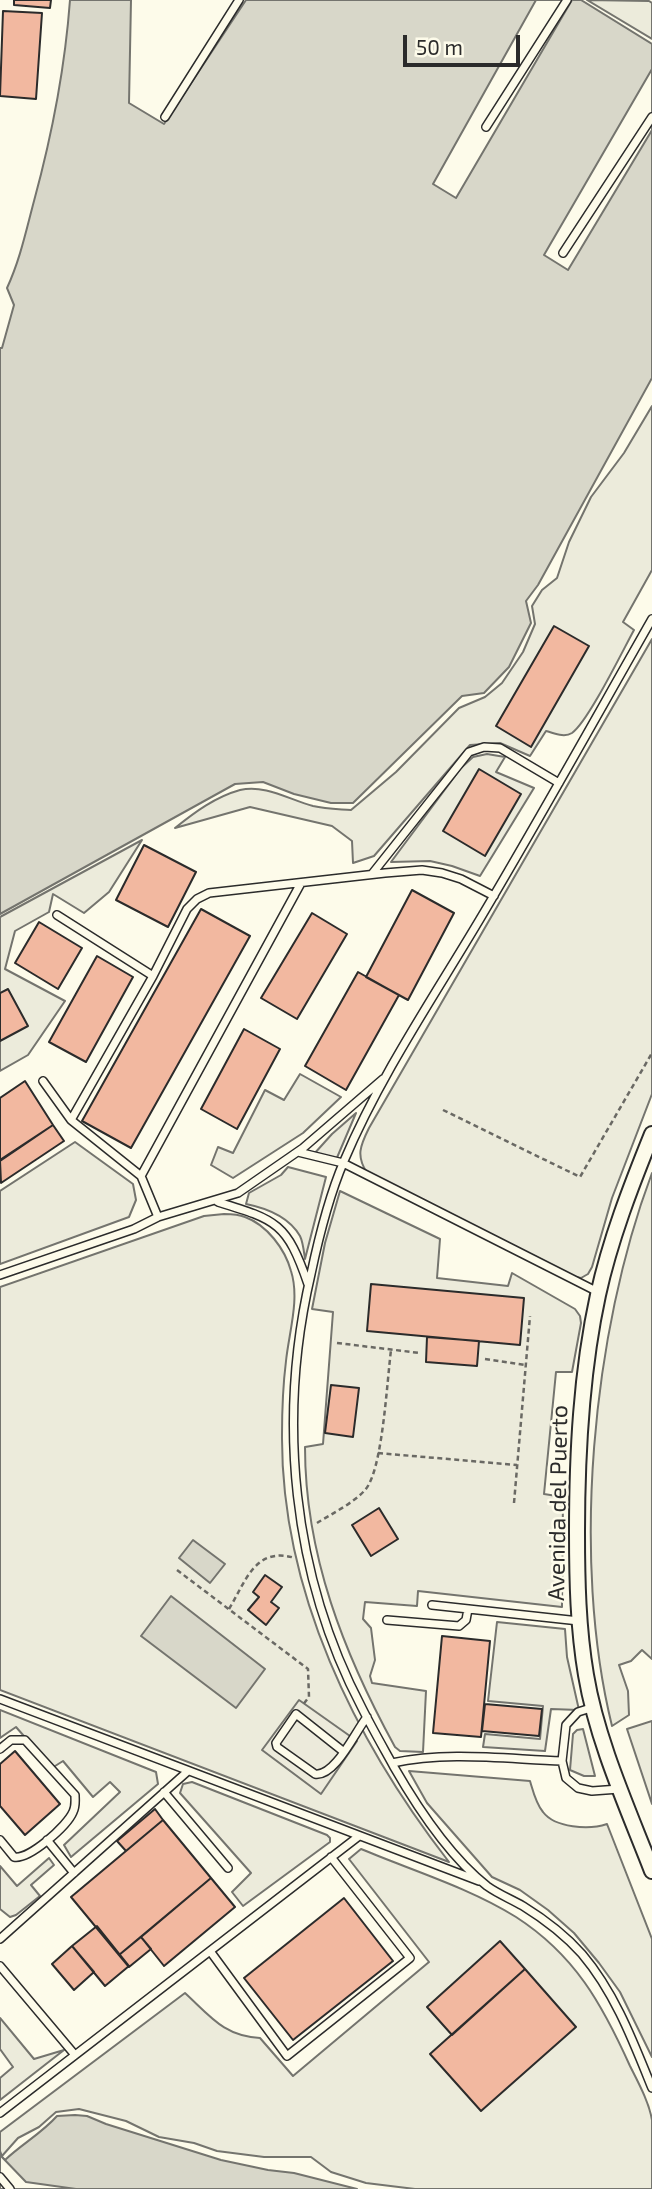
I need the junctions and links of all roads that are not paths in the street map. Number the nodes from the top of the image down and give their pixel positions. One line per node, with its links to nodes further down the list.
1 (239, 0): 3 (lane)
2 (567, 0): 5 (lane)
3 (165, 117)
4 (652, 117): 6 (lane)
5 (486, 127)
6 (563, 253)
7 (652, 619): 8 (lane)
8 (559, 783): 9 (lane); 11 (lane)
9 (372, 874): 10 (lane); 11 (lane)
10 (301, 883): 13 (lane); 20 (lane)
11 (494, 896): 14 (lane)
12 (57, 915): 13 (lane)
13 (153, 976): 16 (lane)
14 (388, 1074): 18 (lane); 19 (lane)
15 (43, 1081): 16 (lane)
16 (71, 1120): 20 (lane)
17 (652, 1134): 25 (street, Avenida del Puerto)
18 (298, 1152): 19 (lane); 21 (lane)
19 (343, 1163): 24 (lane); 25 (lane)
20 (141, 1176): 22 (lane)
21 (216, 1201): 22 (lane); 24 (lane)
22 (158, 1217): 23 (lane)
23 (0, 1275)
24 (308, 1285): 32 (lane)
25 (598, 1292): 29 (street, Avenida del Puerto)
26 (432, 1605): 27 (lane)
27 (468, 1609): 28 (lane); 29 (lane)
28 (387, 1620)
29 (579, 1620): 31 (street, Avenida del Puerto)
30 (0, 1699): 37 (lane)
31 (594, 1707): 35 (lane); 38 (street, Avenida del Puerto)
32 (367, 1717): 34 (lane); 36 (lane)
33 (0, 1749): 42 (lane)
34 (344, 1752): 34 (lane)
35 (562, 1761): 36 (lane); 38 (lane)
36 (392, 1763): 47 (lane)
37 (188, 1770): 39 (lane); 40 (lane)
38 (620, 1789): 45 (street, Avenida del Puerto)
39 (164, 1792): 44 (lane); 46 (lane)
40 (359, 1836): 43 (lane); 47 (lane)
41 (0, 1840): 42 (lane)
42 (47, 1840): 46 (lane)
43 (331, 1857): 49 (lane); 49 (lane)
44 (228, 1868)
45 (652, 1871)
46 (74, 1873): 48 (lane)
47 (483, 1883): 52 (lane)
48 (0, 1939)
49 (209, 1951): 51 (lane)
50 (0, 1966): 51 (lane)
51 (75, 2055): 53 (lane)
52 (652, 2088)
53 (0, 2113)
54 (0, 2177): 55 (lane)
55 (10, 2189)

